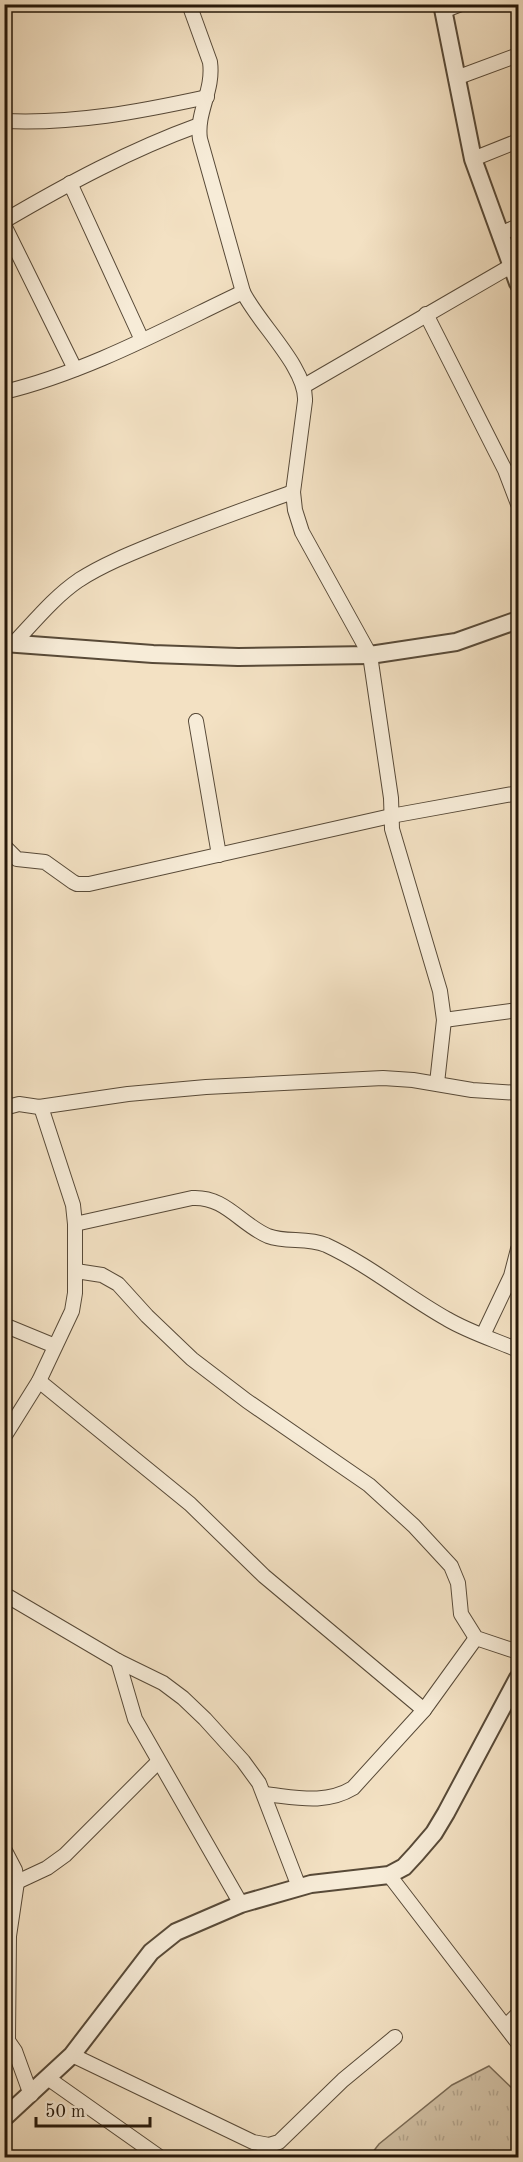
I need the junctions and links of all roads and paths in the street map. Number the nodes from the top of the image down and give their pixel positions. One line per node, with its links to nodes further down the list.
1 (189, 4): 6 (street)
2 (461, 4): 3 (street)
3 (443, 8): 5 (street)
4 (519, 55): 5 (street)
5 (456, 78): 10 (street)
6 (207, 97): 7 (street); 8 (street)
7 (4, 121)
8 (199, 125): 11 (street); 17 (street)
9 (519, 141): 10 (street)
10 (473, 159): 14 (street)
11 (70, 183): 12 (street); 19 (street)
12 (4, 223): 20 (street)
13 (519, 226): 14 (street)
14 (500, 234): 15 (street)
15 (511, 266): 16 (street); 18 (street)
16 (519, 283)
17 (243, 292): 19 (street); 21 (street)
18 (426, 314): 21 (street); 24 (street)
19 (142, 340): 20 (street)
20 (75, 369): 22 (street)
21 (304, 386): 23 (street)
22 (4, 392)
23 (293, 492): 26 (street); 27 (street)
24 (519, 504)
25 (519, 620): 27 (street)
26 (9, 643): 27 (street)
27 (370, 655): 30 (street)
28 (196, 722): 32 (street)
29 (519, 793): 30 (street)
30 (391, 816): 32 (street); 34 (street)
31 (4, 846): 32 (street)
32 (219, 855)
33 (519, 1010): 34 (street)
34 (444, 1020): 35 (street)
35 (437, 1083): 36 (street); 38 (street)
36 (519, 1092)
37 (7, 1104): 38 (street)
38 (41, 1107): 39 (street)
39 (75, 1224): 41 (street); 43 (street)
40 (519, 1249): 43 (street)
41 (76, 1271): 44 (street); 49 (street)
42 (4, 1325): 44 (street)
43 (483, 1335): 45 (street)
44 (55, 1346): 46 (street)
45 (519, 1350)
46 (39, 1381): 47 (street); 53 (street)
47 (4, 1437)
48 (4, 1594): 51 (street)
49 (476, 1638): 50 (street); 53 (street)
50 (519, 1652)
51 (118, 1661): 54 (street); 55 (street)
52 (519, 1678): 57 (street)
53 (424, 1710): 55 (street)
54 (158, 1762): 58 (street); 60 (street)
55 (264, 1794): 59 (street)
56 (4, 1849): 58 (street)
57 (389, 1875): 59 (street); 62 (street)
58 (17, 1882): 63 (street)
59 (299, 1887): 60 (street)
60 (241, 1904): 66 (street)
61 (519, 2014): 62 (street)
62 (506, 2026): 65 (street)
63 (6, 2036): 68 (street)
64 (395, 2037): 66 (street)
65 (519, 2043)
66 (72, 2055): 67 (street)
67 (49, 2079): 68 (street); 70 (street)
68 (30, 2095): 69 (street)
69 (4, 2118)
70 (161, 2157)

